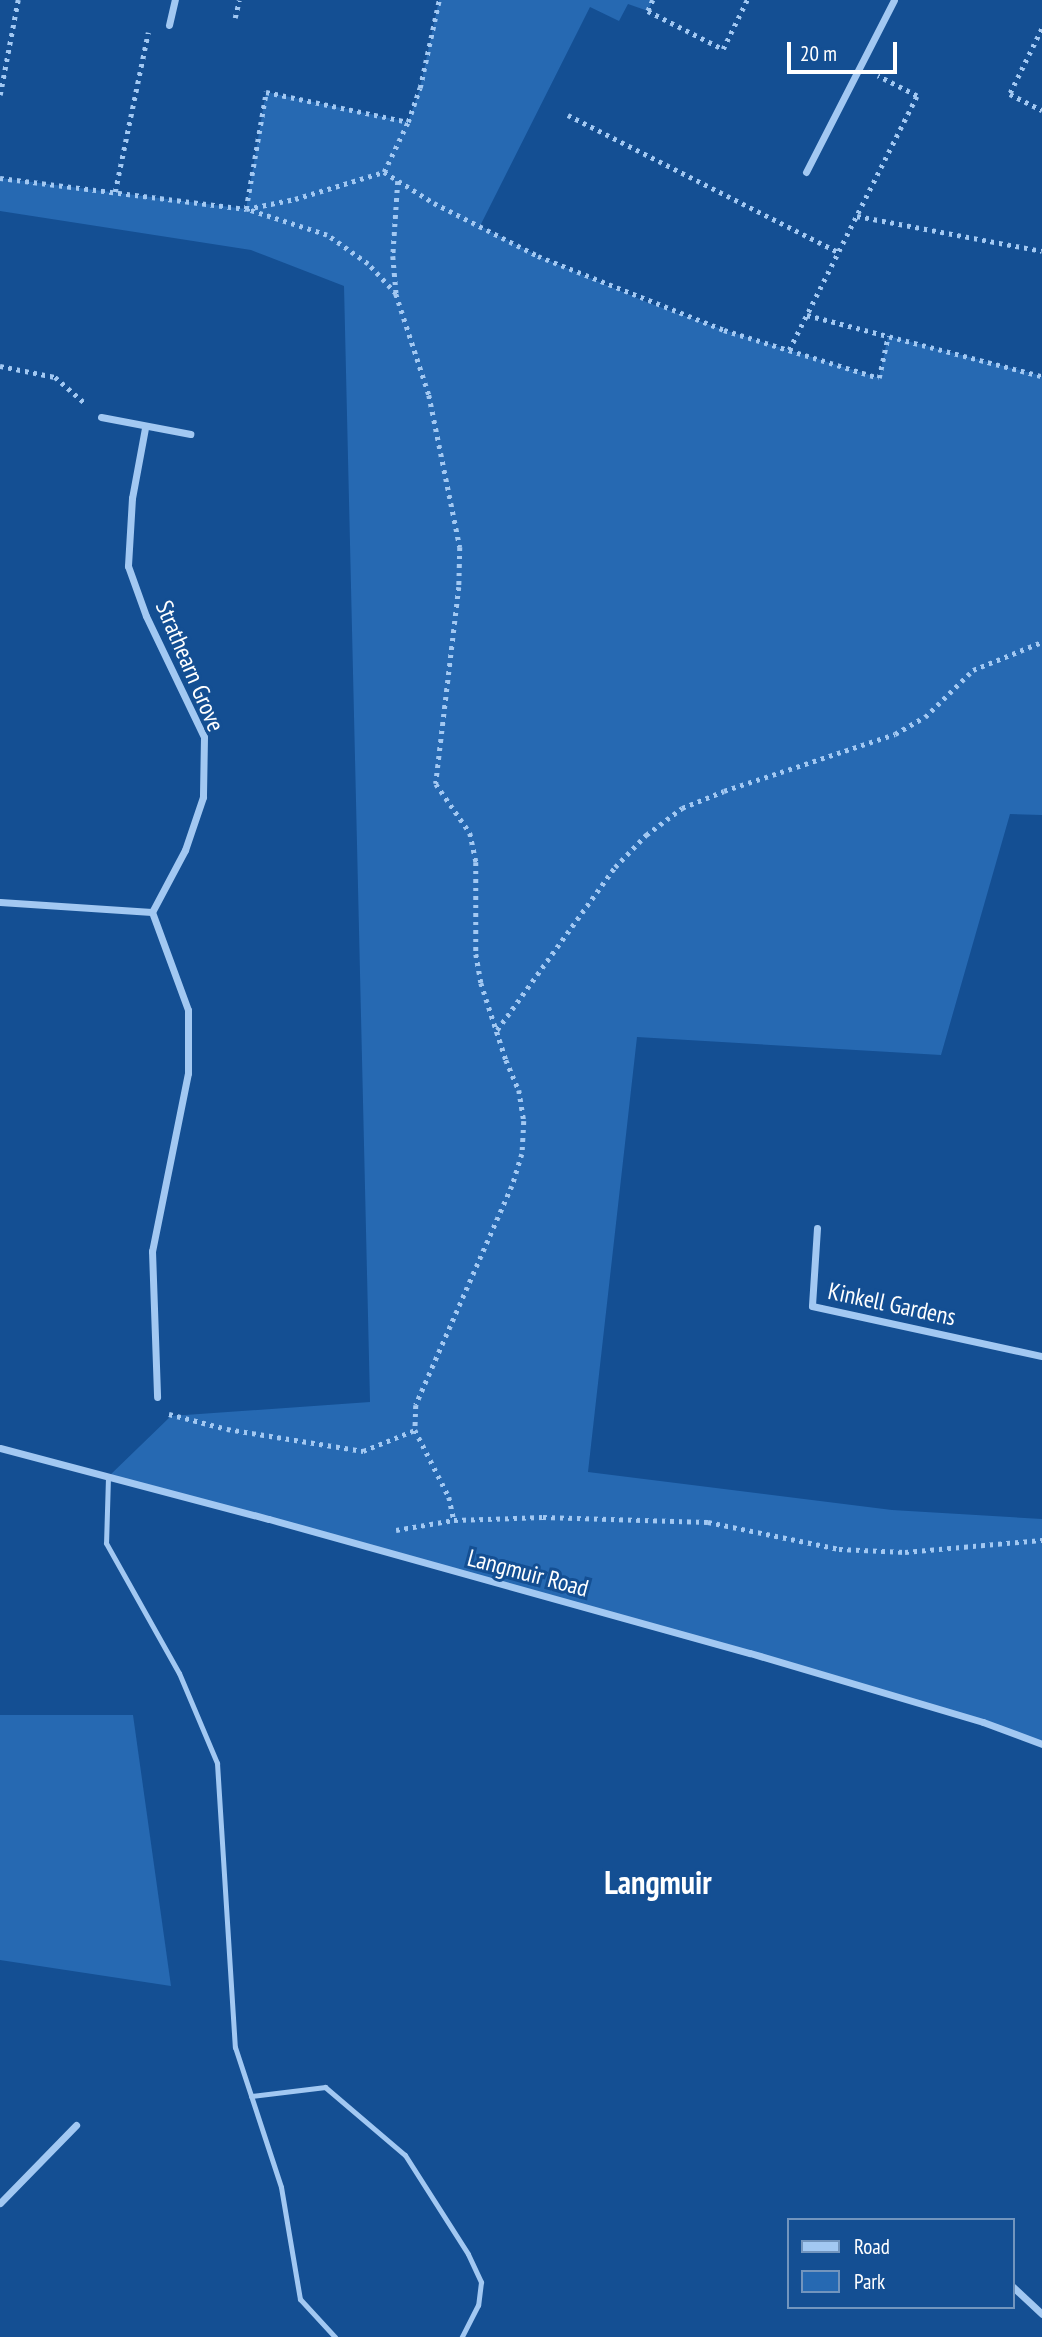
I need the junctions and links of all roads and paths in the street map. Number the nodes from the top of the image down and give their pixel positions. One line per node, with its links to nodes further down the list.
1 (18, 0): 12 (path)
2 (175, 0): 9 (street)
3 (239, 0): 8 (path)
4 (439, 0): 17 (path)
5 (653, 0): 6 (path)
6 (747, 0)
7 (894, 0): 13 (street)
8 (235, 18)
9 (169, 25): 22 (path)
10 (1042, 29): 15 (path)
11 (0, 42): 12 (path)
12 (10, 44): 14 (path)
13 (859, 67): 19 (street); 24 (path)
14 (0, 95)
15 (1042, 110)
16 (568, 115): 26 (path)
17 (408, 122): 18 (path); 23 (path)
18 (384, 172): 21 (path); 23 (path)
19 (806, 172)
20 (0, 178): 22 (path)
21 (398, 181): 27 (path); 30 (path)
22 (115, 192): 23 (path)
23 (246, 209): 27 (path)
24 (857, 216): 25 (path); 26 (path)
25 (1042, 251)
26 (838, 252): 28 (path)
27 (396, 295): 39 (path)
28 (807, 315): 29 (path); 30 (path)
29 (888, 336): 30 (path); 32 (path)
30 (789, 350)
31 (0, 366): 33 (path)
32 (1042, 376)
33 (101, 417): 34 (street)
34 (145, 428): 35 (street); 38 (street, Strathearn Grove)
35 (190, 434)
36 (1042, 642): 39 (path)
37 (0, 902): 38 (street)
38 (152, 912): 42 (street)
39 (496, 1030): 43 (path)
40 (817, 1228): 41 (street, Kinkell Gardens)
41 (1042, 1356)
42 (157, 1398): 43 (path)
43 (415, 1430): 46 (path)
44 (0, 1448): 45 (street, Langmuir Road)
45 (108, 1477): 48 (street, Langmuir Road); 50 (lane)
46 (454, 1520): 47 (path); 48 (path)
47 (1042, 1540)
48 (368, 1548): 49 (street, Langmuir Road)
49 (1042, 1744)
50 (251, 2096): 55 (lane); 56 (lane)
51 (76, 2125): 52 (street)
52 (0, 2203)
53 (1014, 2288): 54 (street)
54 (1042, 2314)
55 (335, 2337)
56 (462, 2337)

